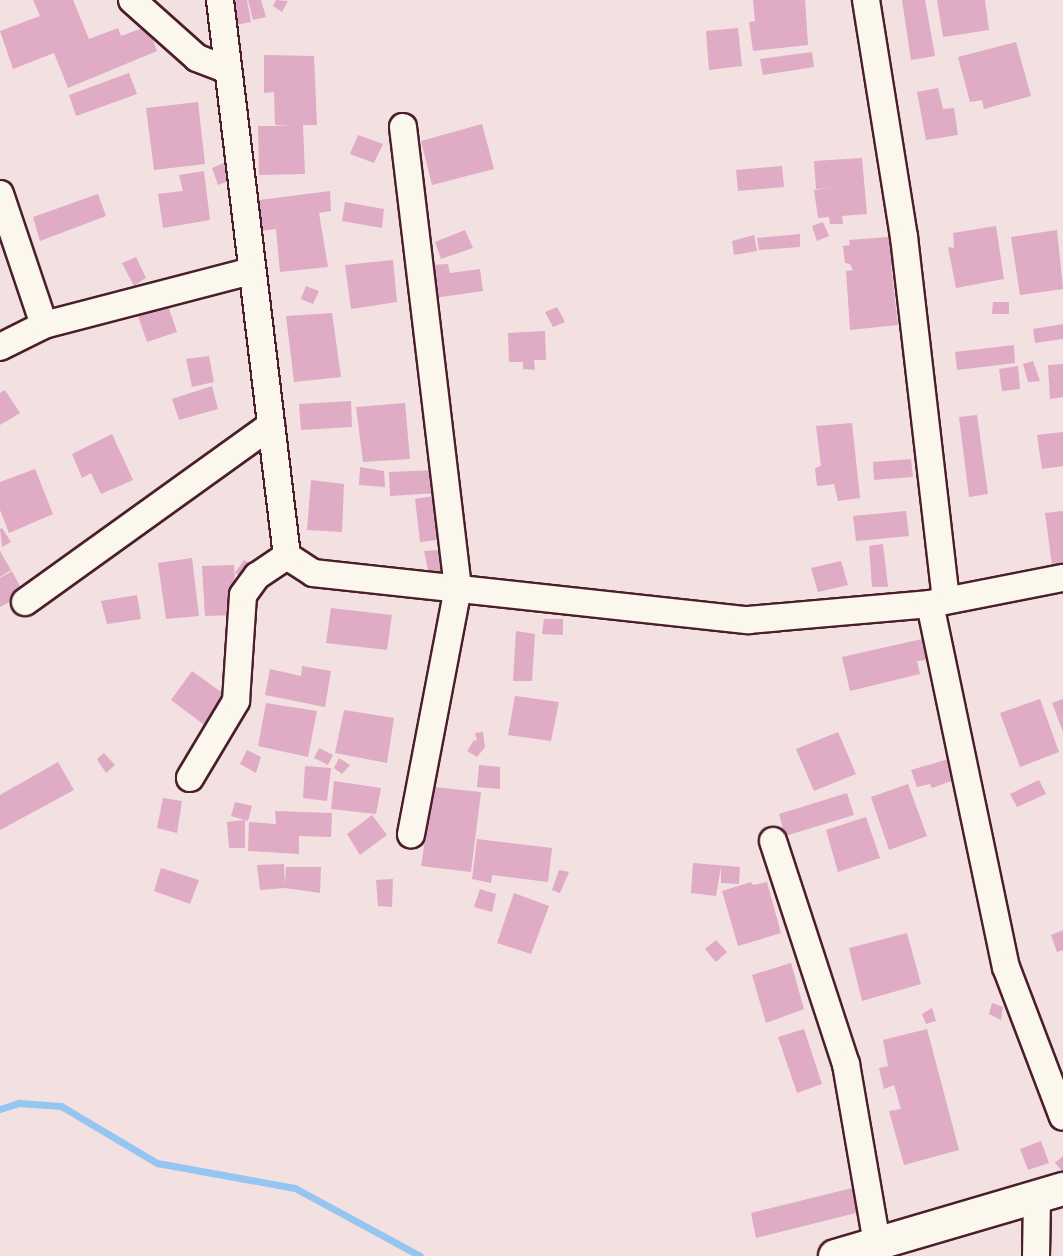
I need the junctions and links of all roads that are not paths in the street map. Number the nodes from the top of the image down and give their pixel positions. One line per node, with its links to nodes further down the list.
1 (132, 0): 4 (street)
2 (219, 0): 4 (street)
3 (866, 0): 15 (street)
4 (228, 70): 7 (street)
5 (403, 127): 13 (street)
6 (0, 194): 8 (street)
7 (252, 271): 8 (street); 10 (street)
8 (44, 325): 9 (street)
9 (0, 347)
10 (271, 425): 11 (street); 14 (street)
11 (287, 556): 13 (street); 16 (street)
12 (1063, 578): 15 (street)
13 (458, 588): 15 (street); 17 (street)
14 (25, 602)
15 (938, 602): 19 (street)
16 (190, 778)
17 (411, 835)
18 (773, 841): 21 (street)
19 (1063, 1117)
20 (1050, 1193): 21 (main road); 23 (street)
21 (877, 1250): 22 (main road)
22 (834, 1256)
23 (1036, 1256)

